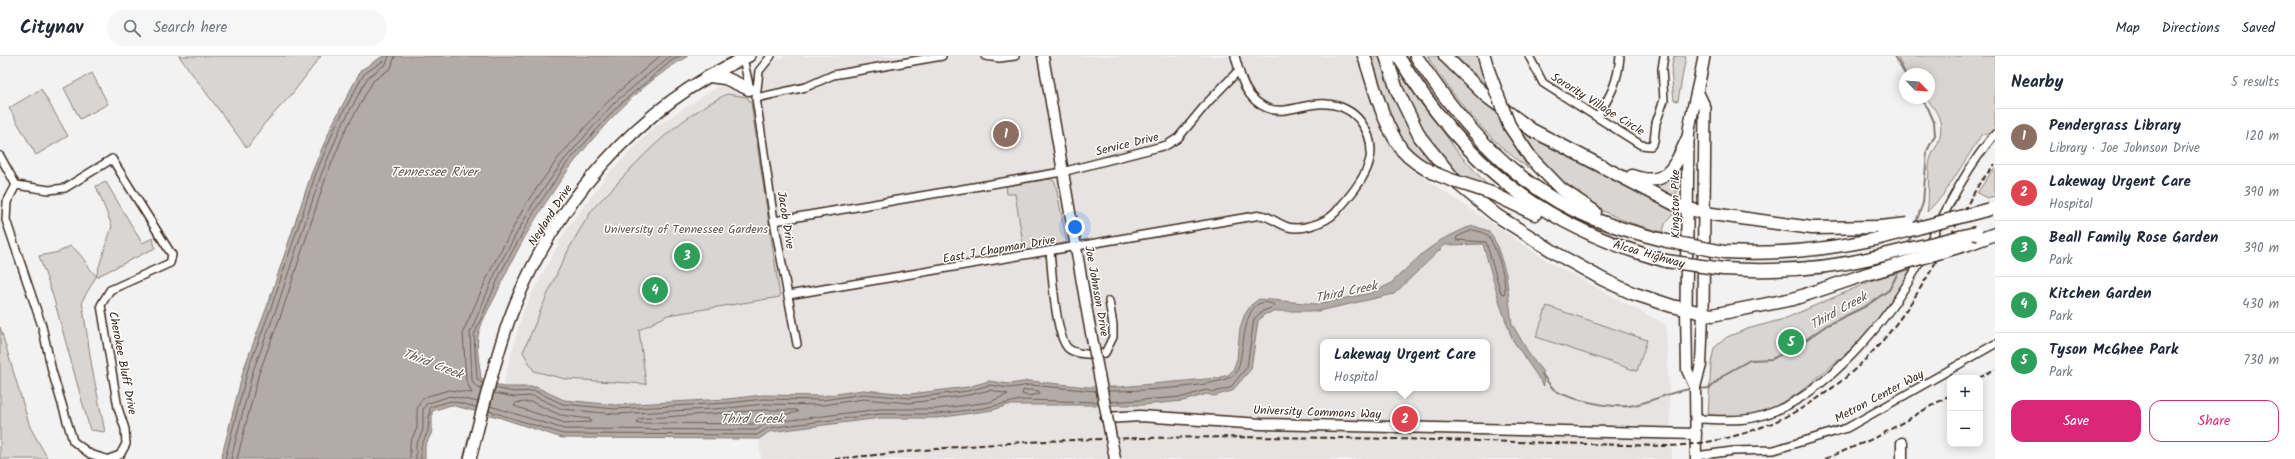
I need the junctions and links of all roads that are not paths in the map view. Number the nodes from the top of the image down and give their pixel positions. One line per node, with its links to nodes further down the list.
1 (771, 56): 23 (street, Jacob Drive)
2 (942, 56): 23 (street)
3 (985, 56): 4 (street)
4 (1015, 56)
5 (1044, 56): 29 (street, Joe Johnson Drive)
6 (1235, 56): 19 (street)
7 (1364, 56): 39 (highway, bridge)
8 (1386, 56): 44 (highway)
9 (1398, 56): 39 (highway, Alcoa Highway)
10 (1416, 56): 37 (highway, Alcoa Highway)
11 (1445, 56): 28 (highway)
12 (1484, 56): 37 (highway, bridge)
13 (1529, 56): 24 (street, Sorority Village Circle)
14 (1615, 56): 18 (street)
15 (1664, 56): 24 (street, Sorority Village Circle)
16 (1704, 56): 22 (main road, Kingston Pike)
17 (746, 57): 20 (main road, Neyland Drive); 21 (street, Jacob Drive)
18 (1620, 60): 24 (street)
19 (1239, 70): 29 (street, Service Drive); 40 (street, East J Chapman Drive)
20 (709, 76): 21 (highway); 55 (main road, Neyland Drive)
21 (749, 89): 23 (street, Jacob Drive)
22 (1698, 93): 26 (main road, Kingston Pike); 33 (main road, Kingston Pike)
23 (756, 98): 35 (street, Jacob Drive)
24 (1597, 117)
25 (1995, 134): 50 (street)
26 (1688, 138): 28 (highway); 31 (main road, Kingston Pike)
27 (0, 156): 30 (street)
28 (1597, 164): 31 (highway)
29 (1062, 172): 35 (street, Service Drive); 40 (street, Joe Johnson Drive)
30 (16, 185): 54 (street, Cherokee Bluff Drive); 54 (street, Cherokee Bluff Drive)
31 (1687, 208): 33 (highway); 44 (main road, Kingston Pike)
32 (1992, 209): 34 (highway, Alcoa Highway, bridge)
33 (1705, 213): 34 (highway, bridge); 45 (main road, Kingston Pike)
34 (1947, 220): 37 (highway, Alcoa Highway, bridge)
35 (774, 221): 42 (street, Jacob Drive)
36 (1995, 228): 39 (highway, Alcoa Highway, bridge)
37 (1626, 230)
38 (1995, 234): 45 (highway, bridge)
39 (1590, 235)
40 (1076, 246): 41 (street, East J Chapman Drive); 49 (street, Joe Johnson Drive, bridge)
41 (1050, 251): 42 (street, East J Chapman Drive); 43 (street)
42 (788, 295): 46 (street, Jacob Drive)
43 (1109, 301)
44 (1686, 310): 45 (highway); 48 (street, Kingston Pike)
45 (1703, 313): 48 (street, Kingston Pike)
46 (797, 344)
47 (1995, 344): 53 (street, Metron Center Way)
48 (1695, 387): 50 (street, Kingston Pike)
49 (1106, 418): 51 (street, University Commons Way); 56 (street, Joe Johnson Drive, bridge)
50 (1696, 420): 51 (street, Kingston Pike)
51 (1696, 434): 53 (street, Kingston Pike)
52 (1902, 443): 57 (street)
53 (1696, 457)
54 (107, 459)
55 (470, 459)
56 (1115, 459)
57 (1902, 459)

